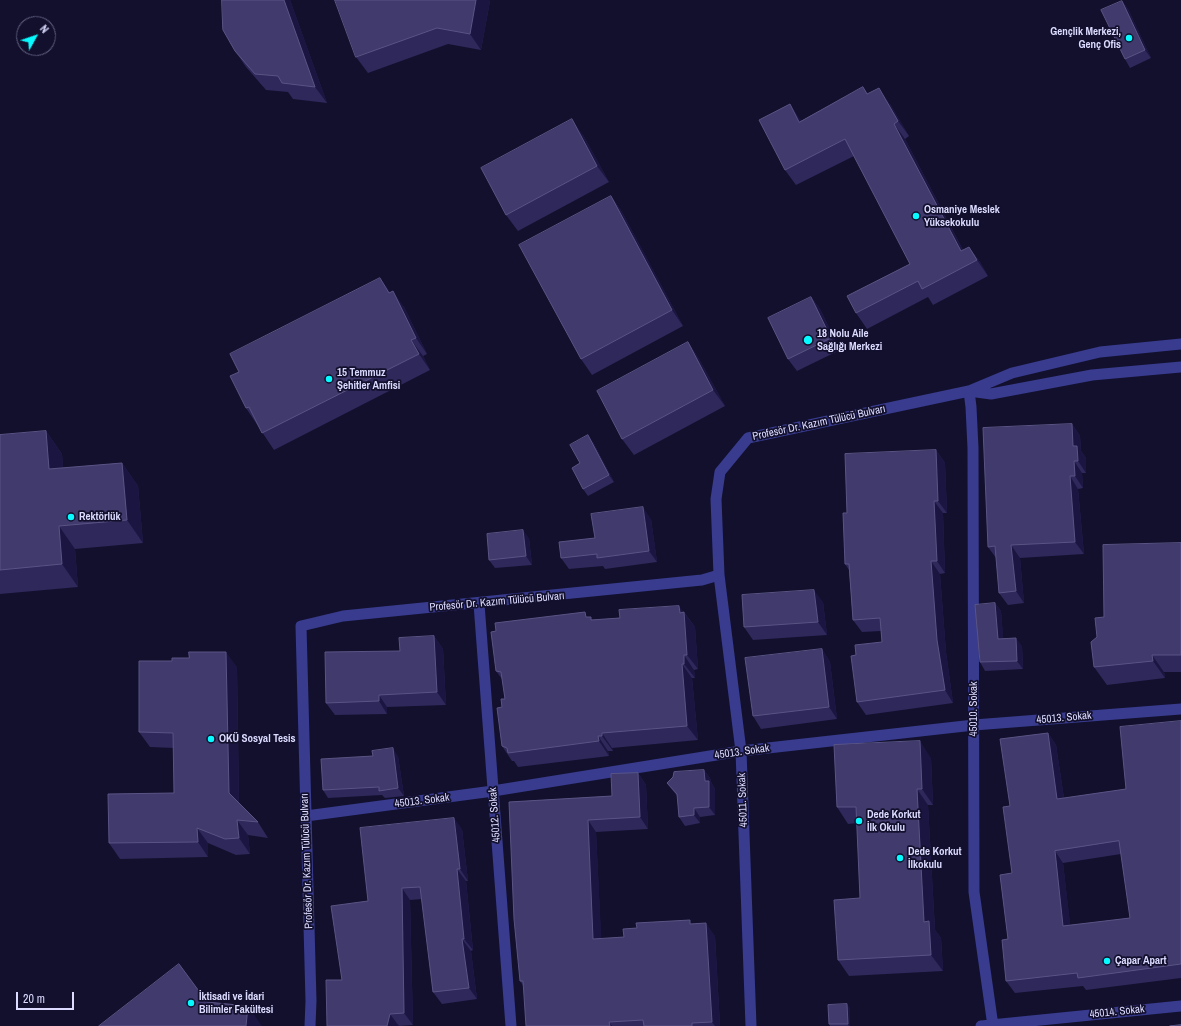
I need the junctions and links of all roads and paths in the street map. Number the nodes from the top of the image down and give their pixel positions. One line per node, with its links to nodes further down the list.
1 (1181, 344): 3 (street, Profesör Dr. Kazım Tülücü Bulvarı)
2 (1181, 367): 3 (street, Profesör Dr. Kazım Tülücü Bulvarı)
3 (968, 391): 4 (street, Profesör Dr. Kazım Tülücü Bulvarı); 7 (street, 45010. Sokak)
4 (718, 575): 5 (street, Profesör Dr. Kazım Tülücü Bulvarı); 8 (street, 45011. Sokak)
5 (479, 604): 9 (street, 45012. Sokak); 10 (street, Profesör Dr. Kazım Tülücü Bulvarı)
6 (1181, 709): 7 (street, 45013. Sokak)
7 (974, 725): 8 (street, 45013. Sokak); 12 (street, 45010. Sokak)
8 (741, 751): 9 (street, 45013. Sokak); 15 (street, 45011. Sokak)
9 (494, 791): 10 (street, 45013. Sokak); 14 (street, 45012. Sokak)
10 (306, 816): 13 (street, Profesör Dr. Kazım Tülücü Bulvarı)
11 (1181, 1006): 12 (street, 45014. Sokak)
12 (993, 1025): 16 (street, 45014. Sokak)
13 (310, 1026)
14 (511, 1026)
15 (751, 1026)
16 (981, 1026)

